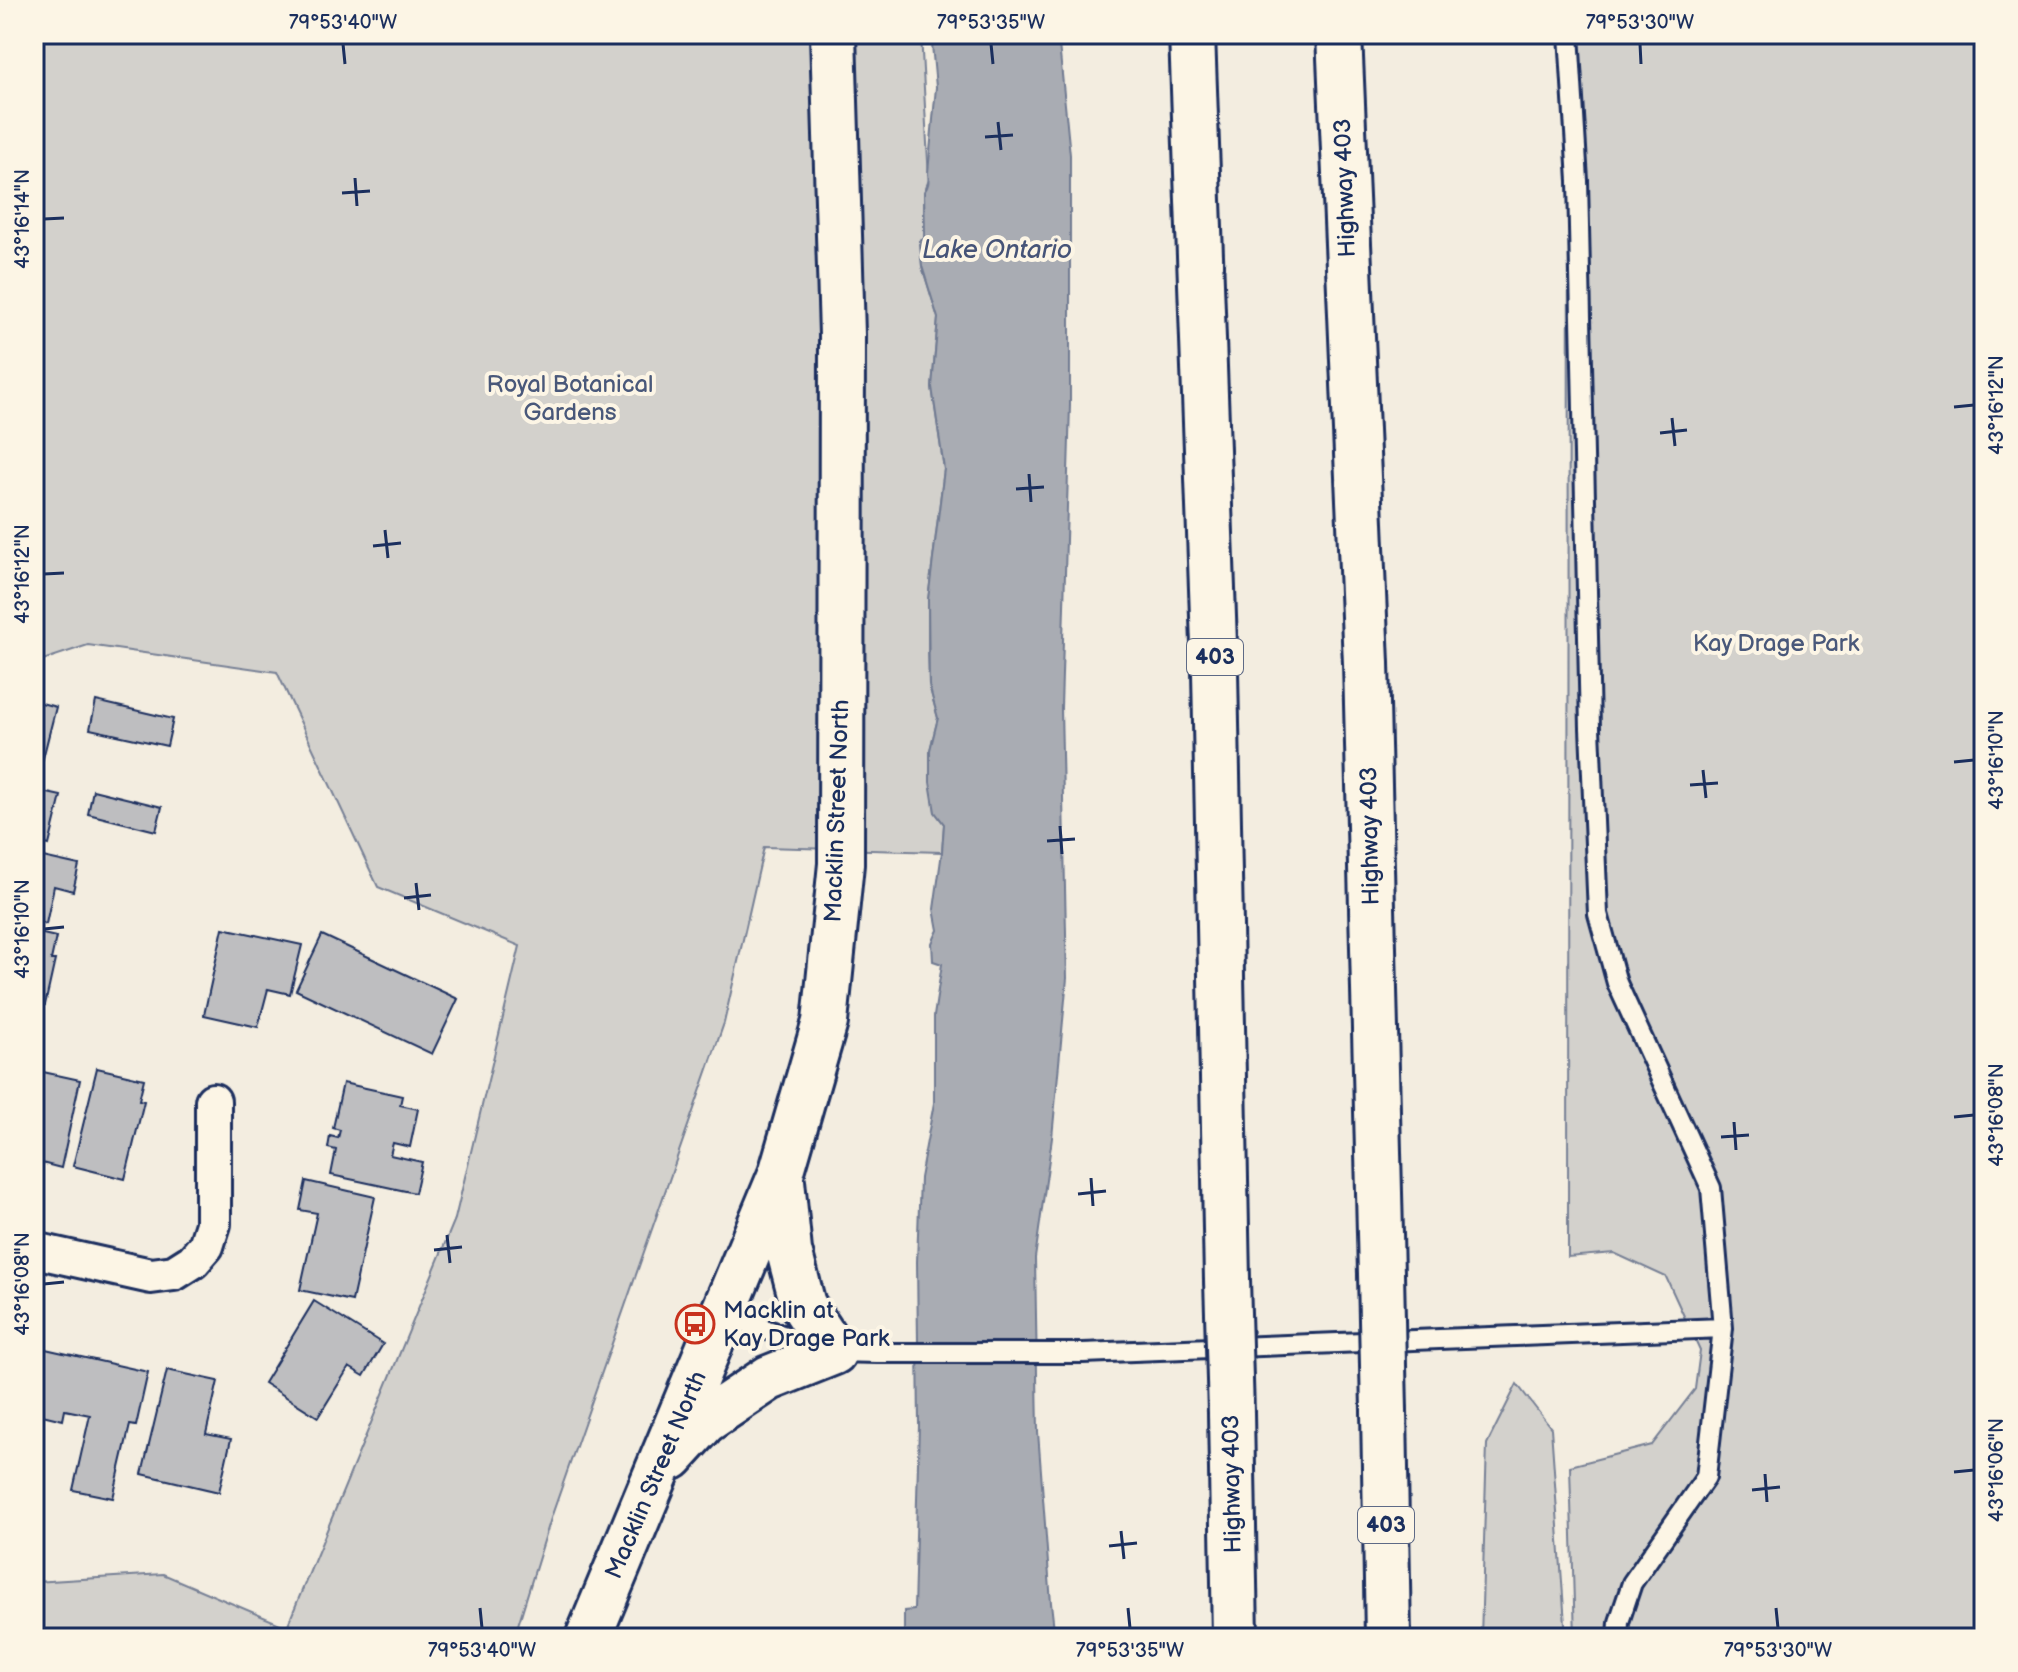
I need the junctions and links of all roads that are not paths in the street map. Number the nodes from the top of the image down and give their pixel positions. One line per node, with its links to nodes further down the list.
1 (833, 34): 6 (main road, Macklin Street North)
2 (1192, 34): 13 (main road, Highway 403 / 403, bridge)
3 (1339, 34): 14 (main road, Highway 403 / 403, bridge)
4 (1569, 34): 9 (lane)
5 (213, 1101): 7 (street)
6 (781, 1174): 8 (main road, Macklin Street North); 10 (main road)
7 (34, 1250)
8 (722, 1315): 10 (lane); 11 (main road, Macklin Street North)
9 (1723, 1328): 10 (lane); 15 (lane)
10 (834, 1352): 11 (main road)
11 (656, 1474): 12 (main road, Macklin Street North)
12 (588, 1638)
13 (1235, 1638)
14 (1388, 1638)
15 (1618, 1638)

